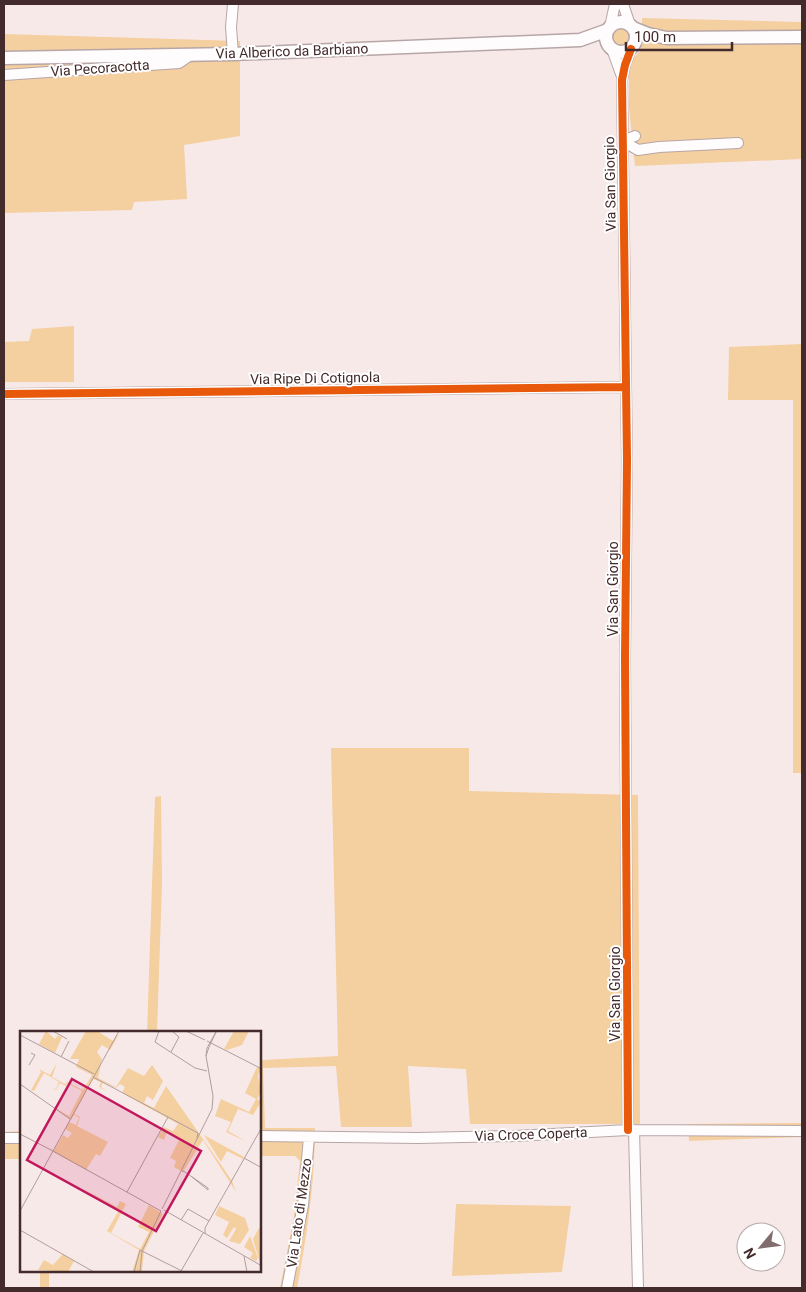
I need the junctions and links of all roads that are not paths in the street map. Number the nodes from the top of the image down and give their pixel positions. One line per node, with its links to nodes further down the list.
1 (233, 4): 12 (street)
2 (615, 4): 5 (street)
3 (623, 4): 4 (street)
4 (632, 27): 5 (main road); 7 (main road); 9 (main road)
5 (609, 28): 8 (main road, Via Alberico da Barbiano); 10 (main road)
6 (802, 37): 7 (main road)
7 (668, 38): 9 (main road)
8 (580, 40): 10 (main road, Via Alberico da Barbiano); 12 (main road, Via Alberico da Barbiano)
9 (633, 47): 10 (main road); 15 (street, Via San Giorgio)
10 (611, 48): 15 (street, Via San Giorgio)
11 (193, 53): 12 (main road, Via Alberico da Barbiano); 13 (main road, Via Alberico da Barbiano); 14 (street, Via Pecoracotta)
12 (233, 54)
13 (4, 58)
14 (4, 75)
15 (622, 80): 16 (street, Via San Giorgio)
16 (622, 117): 17 (street); 18 (street, Via San Giorgio)
17 (635, 136): 18 (street); 20 (street)
18 (622, 141): 21 (street); 22 (street, Via San Giorgio)
19 (738, 143): 20 (street)
20 (659, 146): 21 (street)
21 (638, 150): 22 (street)
22 (622, 162): 23 (street, Via San Giorgio)
23 (626, 387): 24 (street, Via Ripe Di Cotignola); 25 (street, Via San Giorgio)
24 (4, 394)
25 (631, 1130): 26 (street, Via Croce Coperta); 28 (street, Via Croce Coperta); 32 (street, Via San Giorgio)
26 (802, 1131)
27 (261, 1136): 28 (street, Via Croce Coperta)
28 (309, 1137): 31 (street, Via Lato di Mezzo)
29 (4, 1138): 30 (street)
30 (20, 1138)
31 (287, 1288)
32 (638, 1288)

